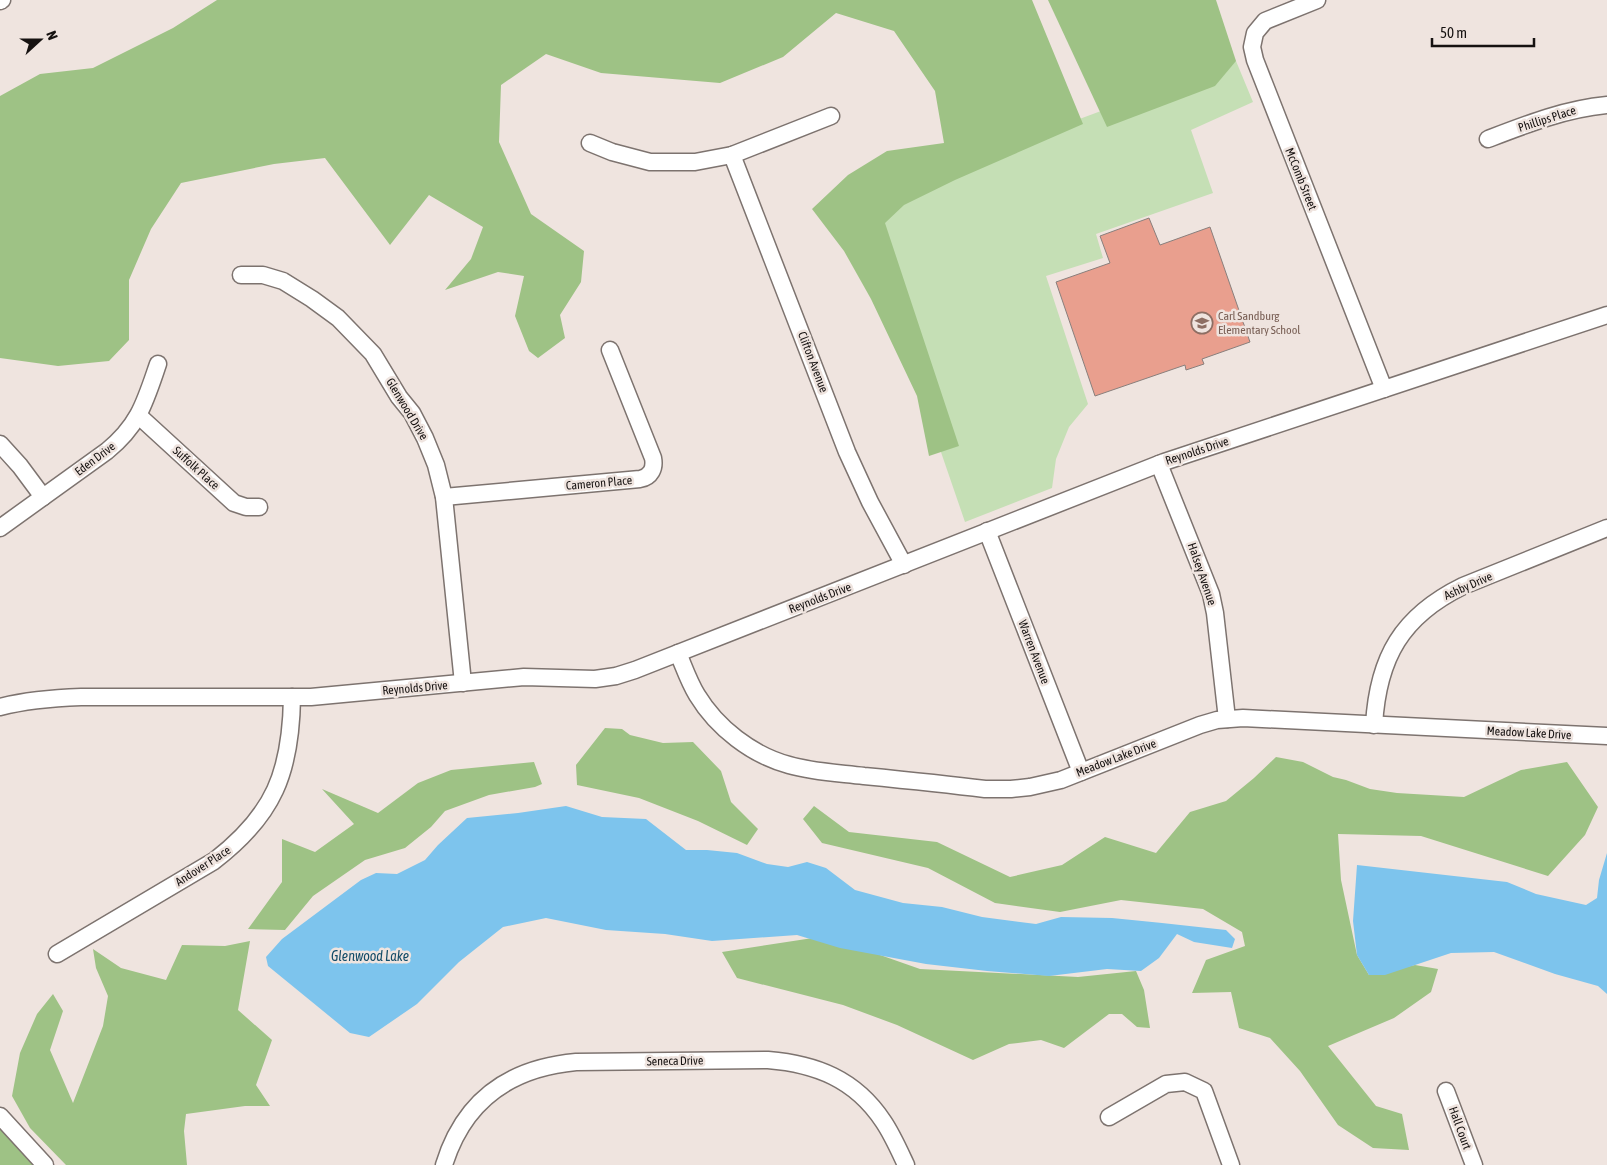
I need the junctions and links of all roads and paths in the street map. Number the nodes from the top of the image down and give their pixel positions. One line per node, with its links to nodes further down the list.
1 (1317, 0): 11 (street, McComb Street)
2 (1607, 105): 4 (street, Phillips Place)
3 (831, 116): 6 (street)
4 (1488, 138)
5 (590, 144): 6 (street)
6 (732, 155): 21 (street, Clifton Avenue)
7 (241, 275): 15 (street, Glenwood Drive)
8 (1607, 315): 11 (street, Reynolds Drive)
9 (610, 350): 15 (street, Cameron Place)
10 (158, 364): 12 (street, Eden Drive)
11 (1384, 389): 14 (street, Reynolds Drive)
12 (139, 416): 16 (street, Eden Drive); 17 (street, Suffolk Place)
13 (0, 444): 16 (street)
14 (1159, 464): 20 (street, Reynolds Drive); 26 (street, Halsey Avenue)
15 (444, 497): 23 (street, Glenwood Drive)
16 (43, 498): 18 (street, Eden Drive)
17 (259, 508)
18 (0, 528)
19 (1607, 528): 27 (street, Ashby Drive)
20 (987, 531): 21 (street, Reynolds Drive); 29 (street, Warren Avenue)
21 (904, 565): 22 (street, Reynolds Drive)
22 (678, 653): 23 (street, Reynolds Drive); 29 (street, Meadow Lake Drive)
23 (462, 683): 24 (street, Reynolds Drive)
24 (292, 698): 25 (street, Reynolds Drive); 30 (street, Andover Place)
25 (0, 707)
26 (1227, 719): 27 (street, Meadow Lake Drive); 29 (street, Meadow Lake Drive)
27 (1374, 725): 28 (street, Meadow Lake Drive)
28 (1607, 736)
29 (1081, 772)
30 (57, 954)
31 (1446, 1091): 38 (street, Hall Court)
32 (0, 1116): 34 (street)
33 (1109, 1117): 37 (street)
34 (45, 1165)
35 (444, 1165): 36 (street, Seneca Drive)
36 (906, 1165)
37 (1231, 1165)
38 (1474, 1165)

